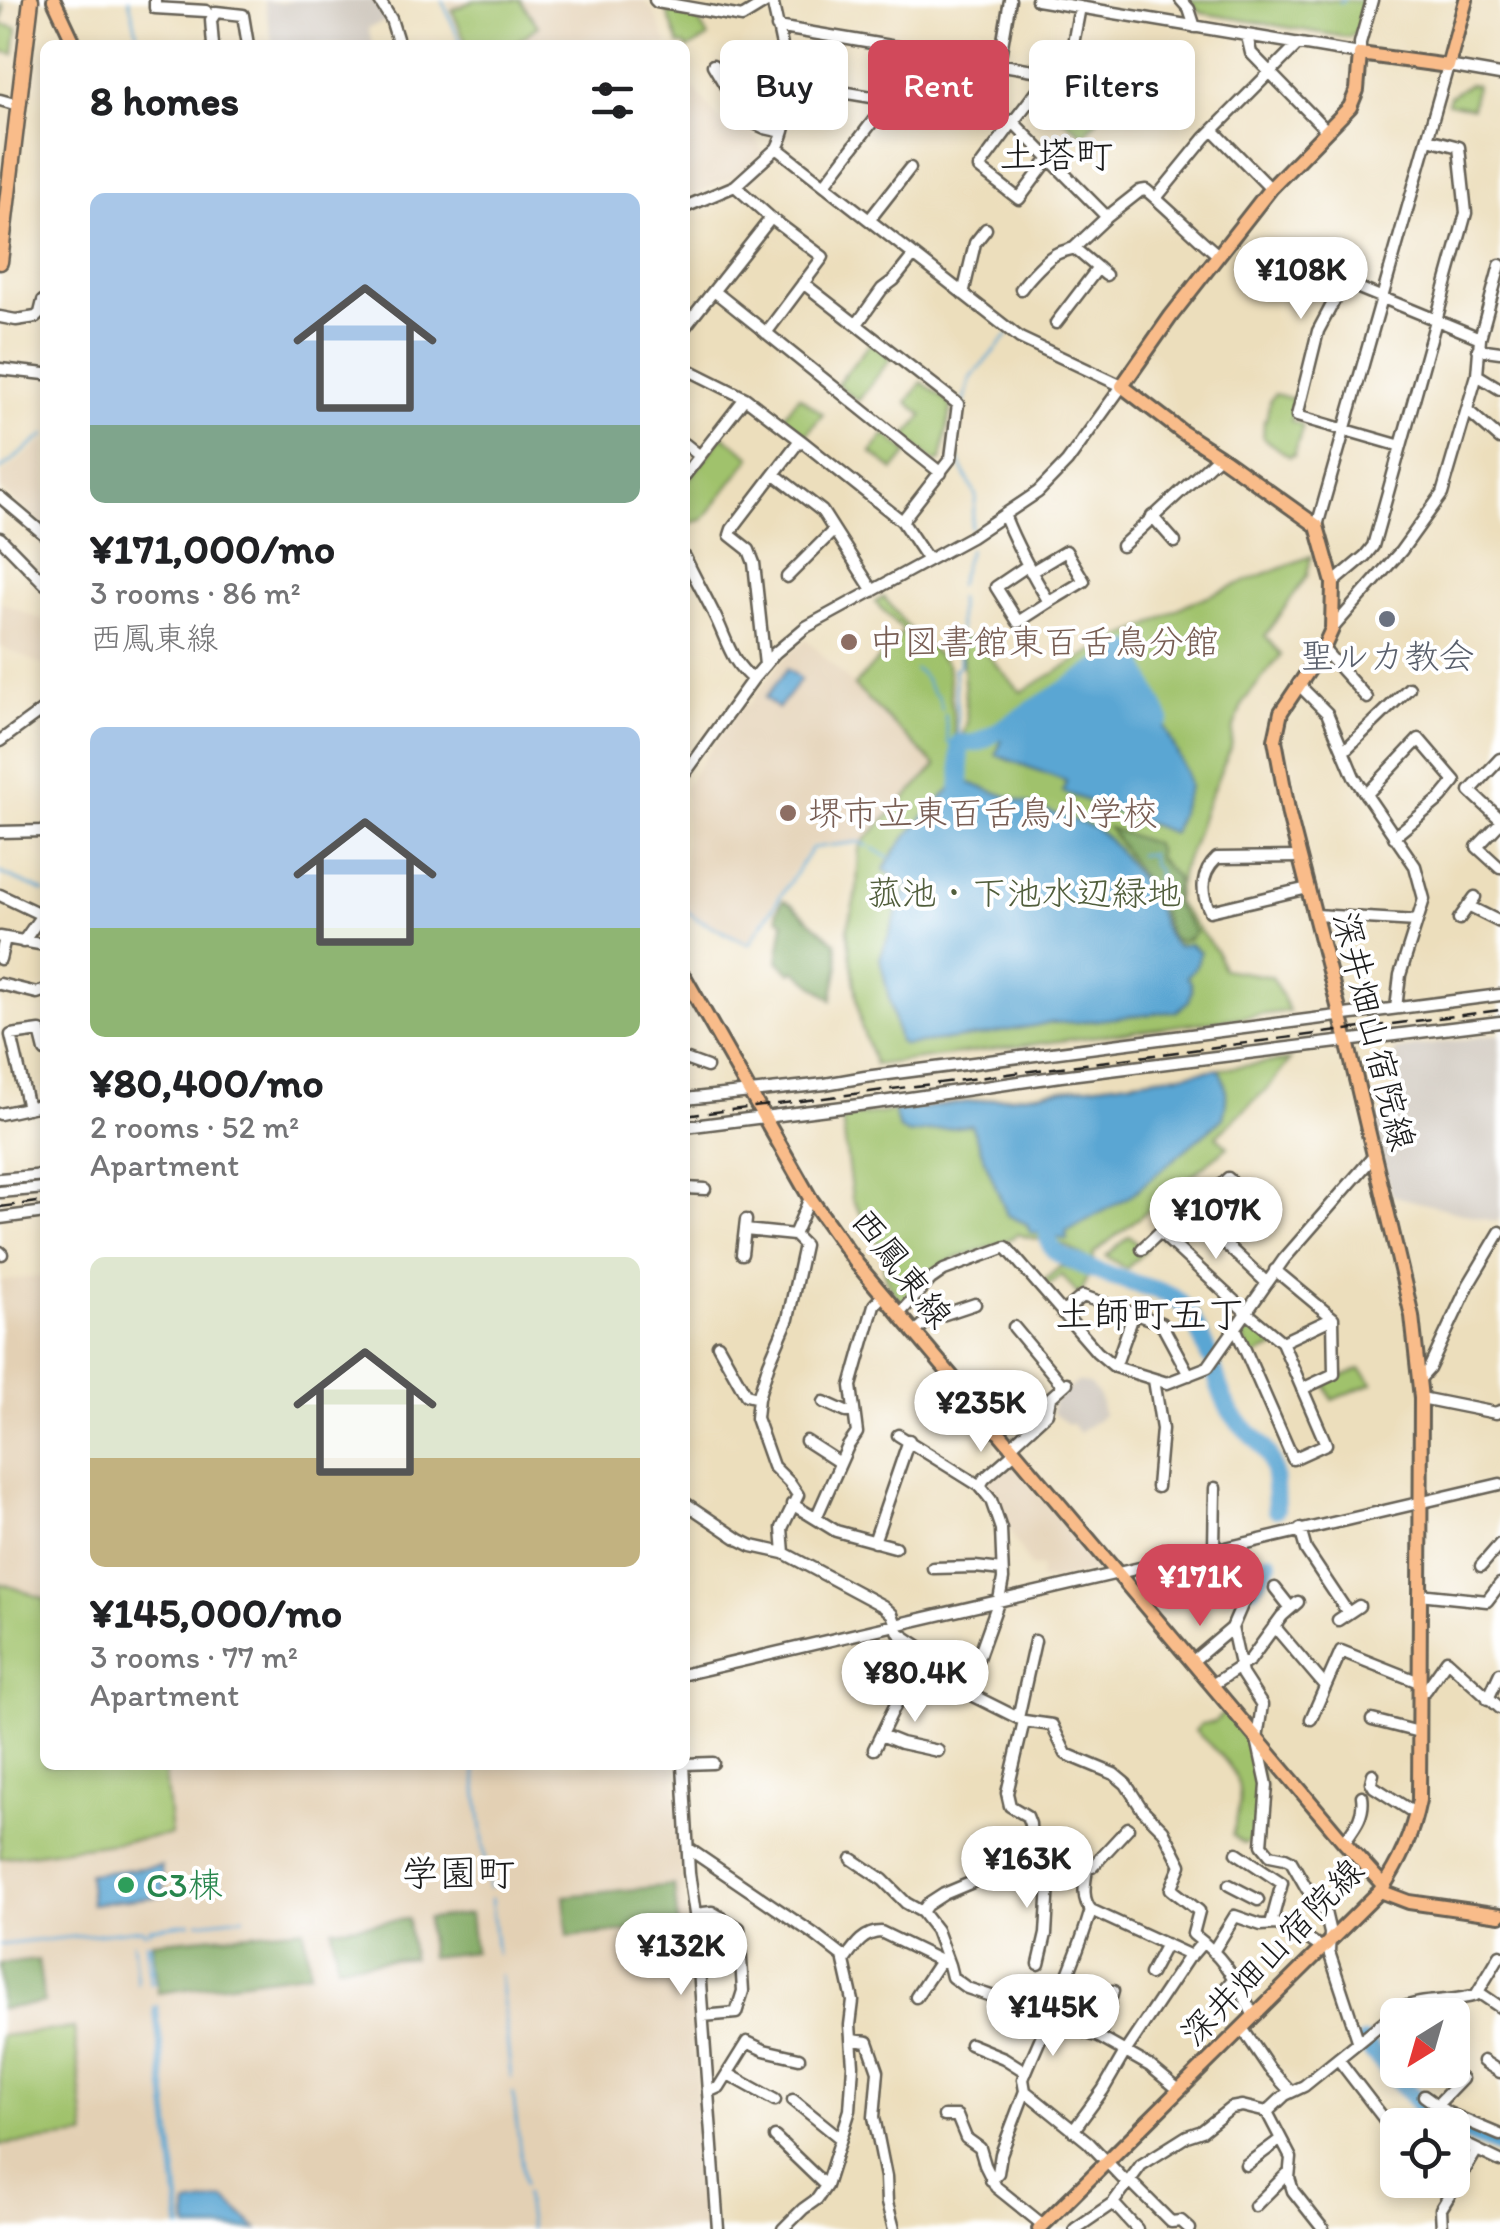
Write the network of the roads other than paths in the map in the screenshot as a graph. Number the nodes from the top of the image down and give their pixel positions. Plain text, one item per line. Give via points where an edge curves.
1 (31, 0) edge
2 (54, 0) edge
3 (155, 0) edge
4 (379, 0) edge
5 (656, 0) edge
6 (771, 0) edge
7 (1010, 0) edge
8 (1037, 0) edge
9 (1182, 0) edge
10 (1372, 0) edge
11 (1466, 0) edge
12 (1080, 7) junction
13 (199, 9) dead end
14 (1194, 26) junction
15 (778, 28) junction
16 (1247, 36) junction
17 (72, 40) edge
18 (213, 40) edge
19 (247, 40) edge
20 (397, 40) edge
21 (780, 40) edge
22 (1003, 40) edge
23 (1074, 40) edge
24 (868, 42) edge
25 (1298, 44) junction
26 (1360, 54) junction
27 (713, 65) dead end
28 (1448, 66) junction
29 (1271, 73) junction
30 (1500, 75) edge
31 (0, 100) edge
32 (1029, 101) edge
33 (18, 105) junction
34 (1009, 120) edge
35 (1013, 122) junction
36 (868, 128) edge
37 (1213, 130) junction
38 (1326, 130) junction
39 (783, 132) joint
40 (1428, 139) junction
41 (777, 148) junction
42 (1049, 159) junction
43 (910, 168) dead end
44 (825, 184) junction
45 (735, 186) junction
46 (1270, 189) junction
47 (1156, 198) junction
48 (690, 205) edge
49 (1107, 217) junction
50 (772, 218) junction
51 (870, 220) junction
52 (2, 225) edge
53 (986, 229) dead end
54 (1074, 248) junction
55 (914, 255) junction
56 (1218, 255) junction
57 (0, 262) edge
58 (1500, 265) edge
59 (803, 283) junction
60 (1021, 289) dead end
61 (714, 290) junction
62 (962, 294) junction
63 (1382, 298) junction
64 (40, 308) edge
65 (0, 318) edge
66 (1436, 320) junction
67 (690, 321) edge
68 (1056, 322) dead end
69 (857, 324) junction
70 (766, 333) junction
71 (1479, 343) junction
72 (1500, 352) edge
73 (0, 369) edge
74 (690, 370) edge
75 (40, 373) edge
76 (1477, 375) junction
77 (1122, 386) junction
78 (1500, 389) edge
79 (745, 398) junction
80 (1467, 410) junction
81 (1345, 431) junction
82 (1500, 439) edge
83 (800, 440) junction
84 (1401, 446) junction
85 (690, 448) edge
86 (700, 456) junction
87 (1219, 456) junction
88 (690, 469) edge
89 (942, 473) junction
90 (774, 474) junction
91 (0, 497) edge
92 (1005, 516) junction
93 (1152, 516) junction
94 (902, 521) junction
95 (1318, 526) junction
96 (834, 530) junction
97 (40, 531) edge
98 (0, 538) edge
99 (1174, 542) dead end
100 (1122, 546) dead end
101 (928, 560) junction
102 (690, 567) edge
103 (1029, 569) junction
104 (787, 577) dead end
105 (40, 579) edge
106 (1333, 583) junction
107 (873, 590) junction
108 (1049, 602) junction
109 (1332, 629) junction
110 (1323, 649) junction
111 (764, 665) junction
112 (753, 679) junction
113 (1298, 684) junction
114 (1409, 688) dead end
115 (1368, 698) dead end
116 (40, 712) edge
117 (0, 741) edge
118 (1344, 751) junction
119 (1500, 759) edge
120 (690, 763) edge
121 (1366, 795) junction
122 (1500, 821) edge
123 (40, 830) edge
124 (0, 832) edge
125 (1394, 837) junction
126 (1300, 857) junction
127 (1500, 868) edge
128 (1308, 888) junction
129 (0, 896) edge
130 (40, 914) edge
131 (1314, 915) junction
132 (40, 918) edge
133 (1459, 919) dead end
134 (1417, 921) junction
135 (1500, 922) edge
136 (3, 938) edge
137 (24, 942) junction
138 (40, 944) edge
139 (0, 959) edge
140 (0, 984) edge
141 (690, 990) edge
142 (40, 992) edge
143 (1500, 995) edge
144 (1396, 1008) junction
145 (1340, 1014) junction
146 (1500, 1022) edge
147 (40, 1031) edge
148 (1347, 1041) junction
149 (690, 1061) edge
150 (707, 1068) dead end
151 (748, 1091) junction
152 (690, 1098) edge
153 (40, 1105) edge
154 (28, 1108) junction
155 (0, 1114) edge
156 (766, 1118) junction
157 (690, 1127) edge
158 (1374, 1157) junction
159 (40, 1174) edge
160 (0, 1178) edge
161 (40, 1188) edge
162 (690, 1188) edge
163 (1238, 1188) dead end
164 (705, 1190) dead end
165 (0, 1192) edge
166 (810, 1198) junction
167 (40, 1213) edge
168 (1192, 1213) junction
169 (0, 1218) edge
170 (1500, 1232) edge
171 (794, 1234) junction
172 (1167, 1238) junction
173 (1142, 1249) dead end
174 (742, 1254) dead end
175 (1274, 1270) junction
176 (1266, 1282) junction
177 (883, 1295) junction
178 (975, 1304) dead end
179 (1246, 1312) junction
180 (1062, 1313) junction
181 (1134, 1313) junction
182 (899, 1314) junction
183 (1334, 1318) junction
184 (1014, 1327) dead end
185 (1236, 1328) junction
186 (914, 1332) junction
187 (1282, 1342) junction
188 (718, 1345) dead end
189 (1115, 1368) junction
190 (1189, 1374) junction
191 (1154, 1380) junction
192 (1419, 1380) junction
193 (1302, 1389) junction
194 (758, 1398) junction
195 (1421, 1398) junction
196 (824, 1402) dead end
197 (1500, 1411) edge
198 (854, 1412) junction
199 (806, 1442) dead end
200 (1012, 1450) junction
201 (840, 1463) junction
202 (1499, 1485) edge
203 (980, 1486) junction
204 (1157, 1487) dead end
205 (1215, 1488) dead end
206 (1419, 1502) junction
207 (792, 1504) junction
208 (690, 1506) edge
209 (816, 1518) junction
210 (1300, 1530) junction
211 (874, 1542) junction
212 (1500, 1544) edge
213 (895, 1547) dead end
214 (1214, 1549) junction
215 (784, 1553) junction
216 (1186, 1556) junction
217 (1480, 1566) dead end
218 (933, 1568) dead end
219 (1318, 1568) junction
220 (1002, 1570) junction
221 (1116, 1572) junction
222 (1306, 1576) dead end
223 (1500, 1584) edge
224 (1254, 1586) dead end
225 (1275, 1588) dead end
226 (1419, 1594) junction
227 (1212, 1596) dead end
228 (999, 1600) junction
229 (1360, 1606) dead end
230 (897, 1624) junction
231 (1274, 1626) junction
232 (1232, 1628) junction
233 (1034, 1641) dead end
234 (926, 1652) junction
235 (1193, 1661) junction
236 (1239, 1666) junction
237 (690, 1673) edge
238 (1500, 1673) edge
239 (1212, 1685) junction
240 (1325, 1686) junction
241 (1419, 1687) junction
242 (966, 1692) junction
243 (1488, 1699) junction
244 (1500, 1708) edge
245 (1311, 1718) dead end
246 (1021, 1720) junction
247 (1372, 1720) dead end
248 (1419, 1732) junction
249 (881, 1735) junction
250 (1257, 1738) junction
251 (874, 1749) dead end
252 (938, 1751) dead end
253 (712, 1763) dead end
254 (690, 1764) edge
255 (684, 1770) edge
256 (1372, 1774) dead end
257 (1362, 1796) dead end
258 (1416, 1814) junction
259 (1128, 1828) dead end
260 (1344, 1842) junction
261 (689, 1849) junction
262 (1237, 1852) dead end
263 (852, 1859) dead end
264 (1050, 1866) junction
265 (1032, 1867) junction
266 (1086, 1869) junction
267 (1228, 1885) dead end
268 (1382, 1889) junction
269 (1091, 1910) junction
270 (922, 1912) junction
271 (695, 1914) junction
272 (1500, 1915) edge
273 (1239, 1917) junction
274 (1271, 1924) junction
275 (1203, 1942) junction
276 (1166, 1944) junction
277 (1326, 1944) junction
278 (1214, 1950) junction
279 (1190, 1956) junction
280 (1500, 1956) edge
281 (846, 1958) junction
282 (944, 1963) junction
283 (1039, 1964) dead end
284 (1150, 1974) dead end
285 (1234, 1978) junction
286 (1113, 1992) dead end
287 (1478, 1992) junction
288 (1219, 1996) dead end
289 (916, 1997) dead end
290 (1500, 2007) edge
291 (1049, 2015) junction
292 (702, 2016) junction
293 (1254, 2016) junction
294 (1242, 2028) junction
295 (1098, 2037) junction
296 (852, 2040) junction
297 (1358, 2040) junction
298 (970, 2044) dead end
299 (1125, 2052) junction
300 (799, 2058) dead end
301 (1338, 2059) junction
302 (1484, 2062) dead end
303 (1026, 2072) junction
304 (1500, 2072) edge
305 (728, 2074) junction
306 (1454, 2088) edge
307 (1025, 2090) junction
308 (1180, 2090) junction
309 (708, 2092) junction
310 (1291, 2092) junction
311 (1424, 2096) dead end
312 (774, 2100) dead end
313 (793, 2100) dead end
314 (1436, 2106) junction
315 (1267, 2112) junction
316 (1380, 2114) edge
317 (944, 2116) dead end
318 (1073, 2131) junction
319 (1500, 2135) edge
320 (775, 2137) dead end
321 (840, 2138) junction
322 (1281, 2140) junction
323 (1470, 2147) edge
324 (1477, 2150) junction
325 (1500, 2160) edge
326 (1107, 2162) junction
327 (1246, 2165) dead end
328 (1289, 2172) junction
329 (992, 2180) junction
330 (1128, 2181) junction
331 (826, 2186) junction
332 (1113, 2203) junction
333 (1255, 2206) dead end
334 (1041, 2227) edge
335 (718, 2229) edge
336 (783, 2229) edge
337 (894, 2229) edge
338 (1076, 2229) edge
339 (1137, 2229) edge
340 (1190, 2229) edge
341 (1323, 2229) edge
342 (1442, 2229) edge

1 - 33 highway
2 - 17 main road
3 - 13 street via 155,8
4 - 20 street
5 - 6 street via 742,17
6 - 15 street
7 - 22 street
8 - 12 street
9 - 14 street
10 - 26 street
11 - 28 main road
12 - 14 street
12 - 23 street
14 - 16 street
15 - 21 street
15 - 24 street
16 - 25 street
16 - 29 street via 1251,53
18 - 19 street via 216,12 243,15
25 - 26 street
25 - 29 street
26 - 28 main road
26 - 38 main road via 1354,100
27 - 39 street via 745,119
28 - 30 street
28 - 40 street
29 - 37 street
29 - 38 street
31 - 33 street
32 - 35 street
33 - 52 highway
34 - 35 street
35 - 42 street
35 - 42 street via 979,168 1019,199
36 - 44 street
37 - 46 street
37 - 47 street
38 - 46 main road
39 - 41 street
40 - 63 street
40 - 66 street via 1458,147 1466,214
41 - 44 street
41 - 45 street
42 - 49 street
43 - 51 street
44 - 51 street
45 - 48 street
45 - 50 street
46 - 56 main road
47 - 49 street via 1140,192
47 - 56 street
49 - 54 street
50 - 59 street via 822,257
50 - 61 street
51 - 55 street
52 - 57 highway
53 - 62 street via 975,243
54 - 60 street via 1054,254
54 - 68 street via 1102,271
55 - 62 street
55 - 69 street
56 - 77 main road
58 - 71 street
59 - 69 street
59 - 70 street
61 - 67 street
61 - 70 street
62 - 77 street via 1020,338
63 - 66 street
63 - 81 street
63 - 81 street via 1344,282 1318,331 1297,416
64 - 65 street via 36,318
66 - 71 street
66 - 84 street
69 - 89 street via 958,404
70 - 89 street
71 - 72 street
71 - 76 street
73 - 75 street
74 - 79 street
76 - 78 street
76 - 80 street
77 - 87 main road
77 - 92 street via 1054,478
79 - 83 street
79 - 86 street
80 - 82 street
80 - 109 street via 1437,503
81 - 84 street
81 - 95 street
83 - 90 street
83 - 94 street
84 - 106 street via 1372,546
85 - 86 street
86 - 88 street
87 - 93 street
87 - 95 main road
89 - 94 street
90 - 96 street via 822,511
90 - 111 street via 730,534 754,564
91 - 97 street
92 - 101 street
92 - 103 street
93 - 99 street
93 - 100 street
94 - 101 street
95 - 106 main road, 深井畑山宿院線
96 - 104 street
96 - 107 street
98 - 105 street
101 - 107 street
102 - 112 street via 737,664
103 - 108 street
103 - 108 street via 996,587 1018,622
103 - 108 street via 1066,550 1084,581
106 - 109 main road, 深井畑山宿院線
107 - 111 street via 806,628
109 - 110 main road, 深井畑山宿院線
110 - 113 main road, 深井畑山宿院線
110 - 115 street
111 - 112 street
112 - 120 street
113 - 118 street via 1327,713
113 - 126 main road, 深井畑山宿院線 via 1280,712 1274,740
114 - 118 street
116 - 117 street
118 - 121 street
119 - 122 street via 1470,792
121 - 125 street
121 - 125 street via 1419,739 1455,781
122 - 127 street via 1477,847
123 - 124 street
125 - 134 street via 1414,866 1424,899
126 - 128 main road, 深井畑山宿院線
126 - 128 street via 1217,858 1205,876 1204,898 1210,911
128 - 131 main road, 深井畑山宿院線
129 - 130 street
131 - 134 street
131 - 145 main road, 深井畑山宿院線
132 - 137 street
133 - 135 street via 1472,902
134 - 144 street
136 - 137 street
136 - 139 street
137 - 138 street
140 - 142 street
141 - 151 main road, 西鳳東線
143 - 144 street
144 - 145 street
145 - 148 main road, 深井畑山宿院線
145 - 151 street
146 - 148 street
147 - 154 street via 11,1035
148 - 156 street
148 - 158 main road, 深井畑山宿院線
149 - 150 street
151 - 152 street
151 - 156 main road, 西鳳東線
153 - 154 street
154 - 155 street
156 - 157 street
156 - 166 main road, 西鳳東線
158 - 175 street
158 - 192 main road, 深井畑山宿院線 via 1412,1316
159 - 160 street
161 - 165 street
162 - 164 street
163 - 168 street via 1228,1178
166 - 171 street
166 - 177 main road, 西鳳東線
167 - 169 street
168 - 172 street
168 - 176 street
170 - 192 street
171 - 174 street via 745,1225
171 - 194 street via 804,1245 788,1319
172 - 173 street via 1160,1232
172 - 179 street
175 - 176 street
175 - 183 street
176 - 179 street
177 - 182 main road, 西鳳東線
177 - 198 street via 874,1305 850,1386
178 - 186 street via 930,1319
179 - 185 street
179 - 187 street
180 - 181 street via 1082,1296
180 - 182 street via 1006,1247 944,1270
180 - 189 street
181 - 189 street
181 - 190 street via 1161,1323
182 - 186 main road, 西鳳東線
183 - 187 street
183 - 193 street via 1334,1374
184 - 200 street via 1065,1385
185 - 190 street via 1208,1368
185 - 193 street via 1293,1458 1326,1444
186 - 200 main road, 西鳳東線
187 - 193 street
188 - 194 street via 746,1395
189 - 191 street
190 - 191 street via 1167,1383
191 - 204 street via 1162,1429
192 - 195 main road, 深井畑山宿院線
194 - 207 street via 756,1418 773,1466 798,1495
195 - 197 street
195 - 206 main road, 深井畑山宿院線
196 - 198 street
198 - 201 street via 857,1434
199 - 201 street
200 - 203 street
200 - 221 main road, 西鳳東線
201 - 209 street
202 - 206 street
203 - 211 street via 904,1438
203 - 220 street via 1001,1529
205 - 214 street
206 - 210 street
206 - 226 main road, 深井畑山宿院線
207 - 209 street
207 - 215 street via 782,1528
208 - 215 street via 752,1546
209 - 211 street
210 - 214 street
210 - 219 street
211 - 213 street
212 - 217 street
214 - 216 street
215 - 230 street via 883,1606
216 - 221 street
216 - 227 street via 1190,1585
218 - 220 street
219 - 222 street
219 - 229 street via 1343,1617
220 - 228 street
221 - 228 street
221 - 235 main road, 西鳳東線
223 - 226 street via 1487,1600
224 - 232 street
225 - 231 street via 1294,1604
226 - 241 main road, 深井畑山宿院線
228 - 230 street
228 - 242 street
230 - 234 street via 899,1633
230 - 237 street
231 - 236 street
231 - 240 street
232 - 235 street
232 - 236 street
233 - 246 street
234 - 242 street
234 - 249 street
235 - 239 main road, 西鳳東線
236 - 239 street
236 - 250 street via 1262,1704
238 - 243 street
239 - 250 main road, 西鳳東線
240 - 241 street via 1341,1651
240 - 245 street
241 - 243 street via 1426,1690 1447,1660
241 - 248 main road, 深井畑山宿院線
242 - 246 street
243 - 244 street
246 - 265 street via 1007,1793 1010,1806 1030,1824
246 - 275 street via 1052,1726 1066,1754 1126,1784 1182,1865 1171,1889 1199,1911 1194,1934
247 - 248 street
248 - 258 main road, 深井畑山宿院線
249 - 251 street
249 - 252 street
250 - 260 main road, 西鳳東線
250 - 277 street via 1267,1786 1264,1849 1291,1862 1325,1912
253 - 254 street
255 - 261 street
256 - 258 street via 1374,1788
257 - 260 street via 1364,1808
258 - 268 main road, 深井畑山宿院線 via 1405,1851
259 - 266 street
260 - 268 main road, 西鳳東線
261 - 271 street
261 - 281 street
262 - 274 street via 1282,1883
263 - 270 street
264 - 265 street
264 - 266 street
264 - 283 street
265 - 270 street via 999,1871 944,1894
266 - 269 street via 1084,1894
267 - 273 street via 1254,1898
268 - 272 main road via 1410,1902
268 - 277 main road, 深井畑山宿院線
269 - 276 street
269 - 291 street
270 - 282 street via 936,1930
271 - 292 street
271 - 292 street via 712,1912 739,1928 743,1991 736,2013
273 - 274 street
273 - 278 street
274 - 277 street
275 - 278 street
275 - 279 street
276 - 279 street
276 - 284 street
277 - 293 main road, 深井畑山宿院線
277 - 297 street
278 - 285 street
279 - 299 street
280 - 287 street
281 - 282 street via 864,1937 881,1932
281 - 296 street
282 - 289 street
282 - 291 street via 967,1988
285 - 288 street
285 - 293 street
286 - 295 street
287 - 290 street
287 - 297 street via 1410,2004
291 - 295 street
291 - 303 street
292 - 309 street
293 - 294 main road, 深井畑山宿院線
294 - 308 main road, 深井畑山宿院線
294 - 310 street
295 - 299 street
296 - 321 street via 850,2110
296 - 337 street via 868,2042 878,2072 874,2117
297 - 301 street
298 - 303 street
299 - 308 street
299 - 318 street
300 - 305 street via 747,2042
301 - 310 street
301 - 316 street
302 - 304 street
303 - 307 street
305 - 309 street
305 - 312 street
306 - 314 street
307 - 318 street
307 - 329 street
308 - 326 main road, 深井畑山宿院線
309 - 335 street
310 - 315 street
311 - 314 street
313 - 321 street
314 - 319 street
315 - 322 street
315 - 330 street via 1231,2108 1141,2165
317 - 329 street via 958,2116
318 - 326 street
320 - 331 street
321 - 331 street
322 - 327 street
322 - 328 street via 1291,2158
323 - 324 street
324 - 325 street
324 - 342 street via 1442,2209
326 - 330 street
326 - 334 main road, 深井畑山宿院線
328 - 333 street
328 - 341 street via 1293,2191
329 - 334 street
330 - 332 street
330 - 340 street via 1172,2222
331 - 336 street
332 - 338 street
332 - 339 street

